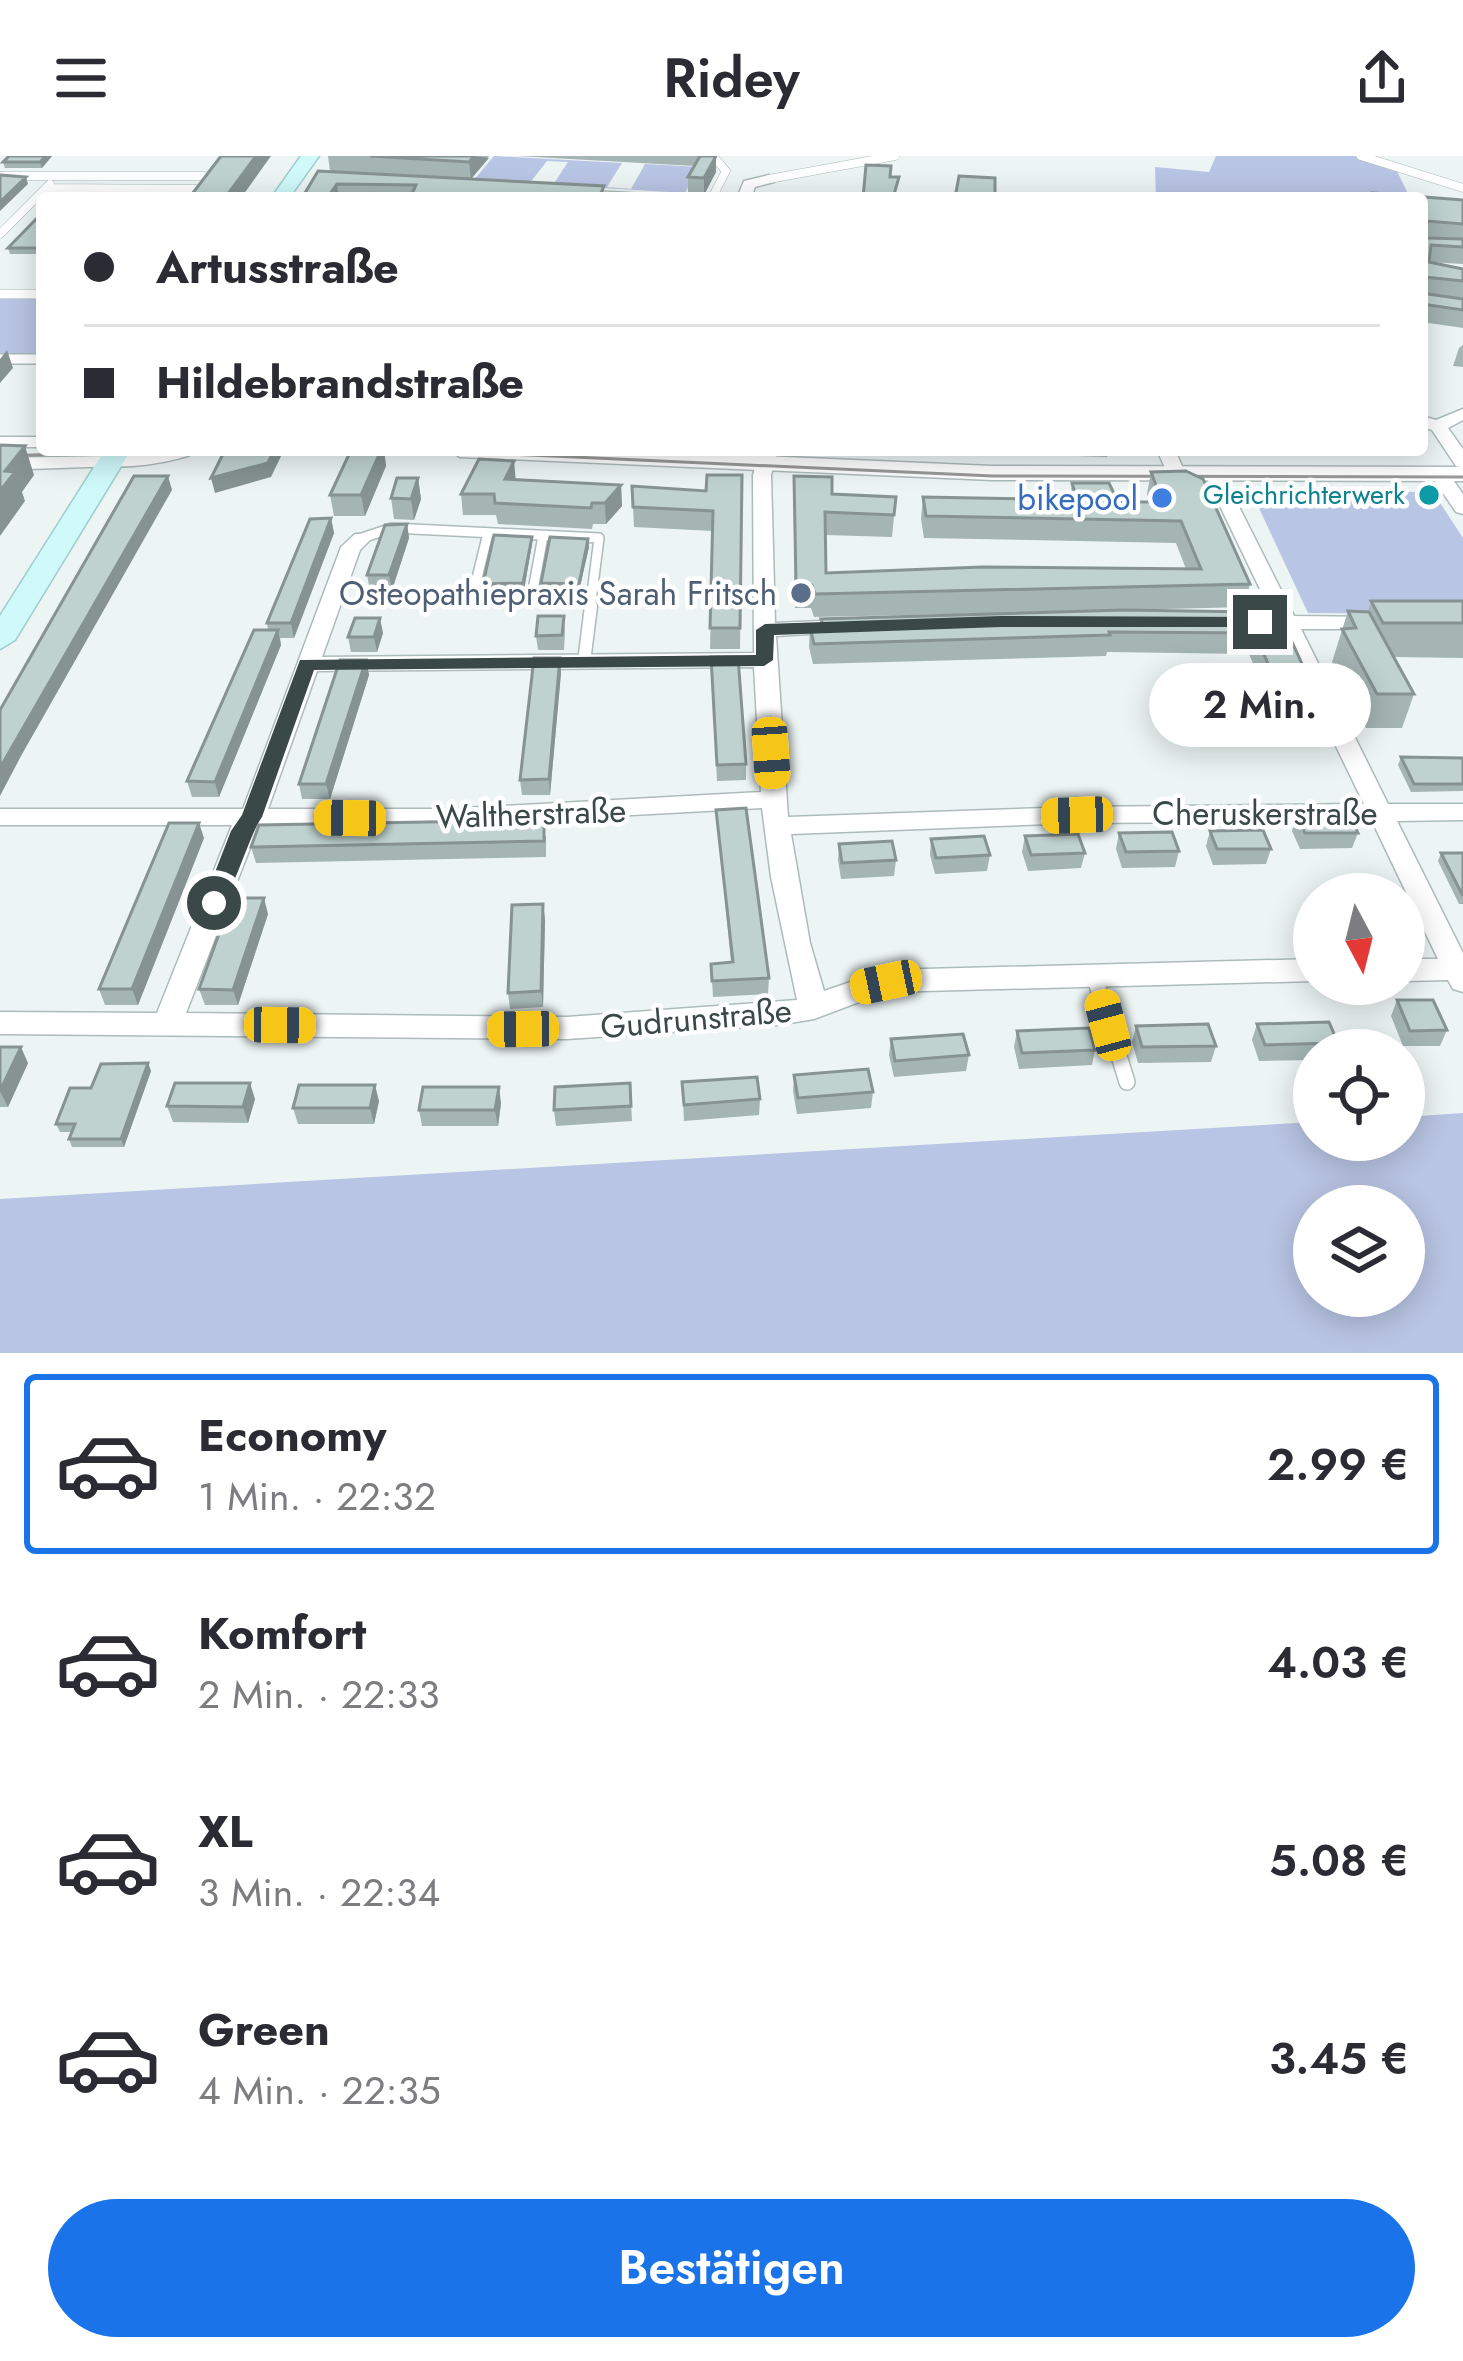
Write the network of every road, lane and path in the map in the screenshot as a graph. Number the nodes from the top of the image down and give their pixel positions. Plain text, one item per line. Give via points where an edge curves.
1 (713, 156) edge
2 (896, 156) edge
3 (1361, 156) edge
4 (214, 166) edge
5 (0, 176) edge
6 (57, 176) junction
7 (206, 176) junction
8 (1424, 176) junction
9 (1463, 178) edge
10 (769, 179) joint
11 (46, 188) junction
12 (1463, 188) edge
13 (42, 192) edge
14 (145, 192) edge
15 (196, 192) edge
16 (715, 192) edge
17 (746, 192) edge
18 (36, 198) edge
19 (0, 234) edge
20 (0, 294) edge
21 (36, 295) edge
22 (0, 359) edge
23 (36, 359) edge
24 (1460, 413) edge
25 (1430, 423) edge
26 (0, 442) edge
27 (36, 442) edge
28 (114, 456) edge
29 (690, 456) edge
30 (1169, 456) edge
31 (767, 458) edge
32 (1463, 462) edge
33 (0, 464) edge
34 (1451, 474) edge
35 (1178, 475) junction
36 (1214, 475) junction
37 (1463, 508) edge
38 (488, 533) junction
39 (543, 536) junction
40 (362, 538) joint
41 (476, 586) dead end
42 (533, 590) dead end
43 (1190, 621) edge
44 (1288, 622) junction
45 (1398, 624) edge
46 (861, 626) edge
47 (765, 630) junction
48 (0, 640) edge
49 (764, 660) junction
50 (584, 662) junction
51 (307, 664) junction
52 (775, 800) junction
53 (1380, 812) junction
54 (1463, 812) edge
55 (0, 817) edge
56 (252, 817) junction
57 (779, 826) junction
58 (1293, 970) edge
59 (1425, 972) edge
60 (1093, 974) junction
61 (1460, 975) edge
62 (814, 1008) junction
63 (0, 1023) edge
64 (168, 1023) junction
65 (1127, 1082) dead end

1 - 16 lane via 726,171
2 - 10 lane
3 - 8 lane
4 - 7 lane
5 - 6 lane
6 - 7 lane
6 - 11 lane
7 - 15 lane
8 - 9 lane
8 - 12 lane
10 - 17 street
11 - 13 lane
11 - 14 lane
18 - 19 lane
20 - 21 lane
22 - 23 lane
24 - 25 street
25 - 32 street
26 - 27 street
28 - 33 street
28 - 48 main road
29 - 31 street
30 - 35 street
31 - 35 street
31 - 47 street
34 - 36 street
34 - 37 street
35 - 36 street
36 - 44 street
38 - 39 lane
38 - 40 lane via 392,528
38 - 41 lane
39 - 42 lane
39 - 50 lane via 599,538
40 - 51 street via 351,547
43 - 44 street
44 - 45 street
44 - 53 street
46 - 47 street
47 - 49 street
49 - 50 street
49 - 52 street
50 - 51 street
51 - 56 street
52 - 56 street, Waltherstraße via 466,817
52 - 57 street
53 - 54 street, Cheruskerstraße
53 - 57 street, Cheruskerstraße
53 - 61 street
55 - 56 street, Waltherstraße
56 - 64 street
57 - 62 street
58 - 60 street, Gudrunstraße
59 - 61 street
60 - 62 street, Gudrunstraße via 886,982
60 - 65 lane
62 - 64 street, Gudrunstraße via 567,1028
63 - 64 street, Gudrunstraße

